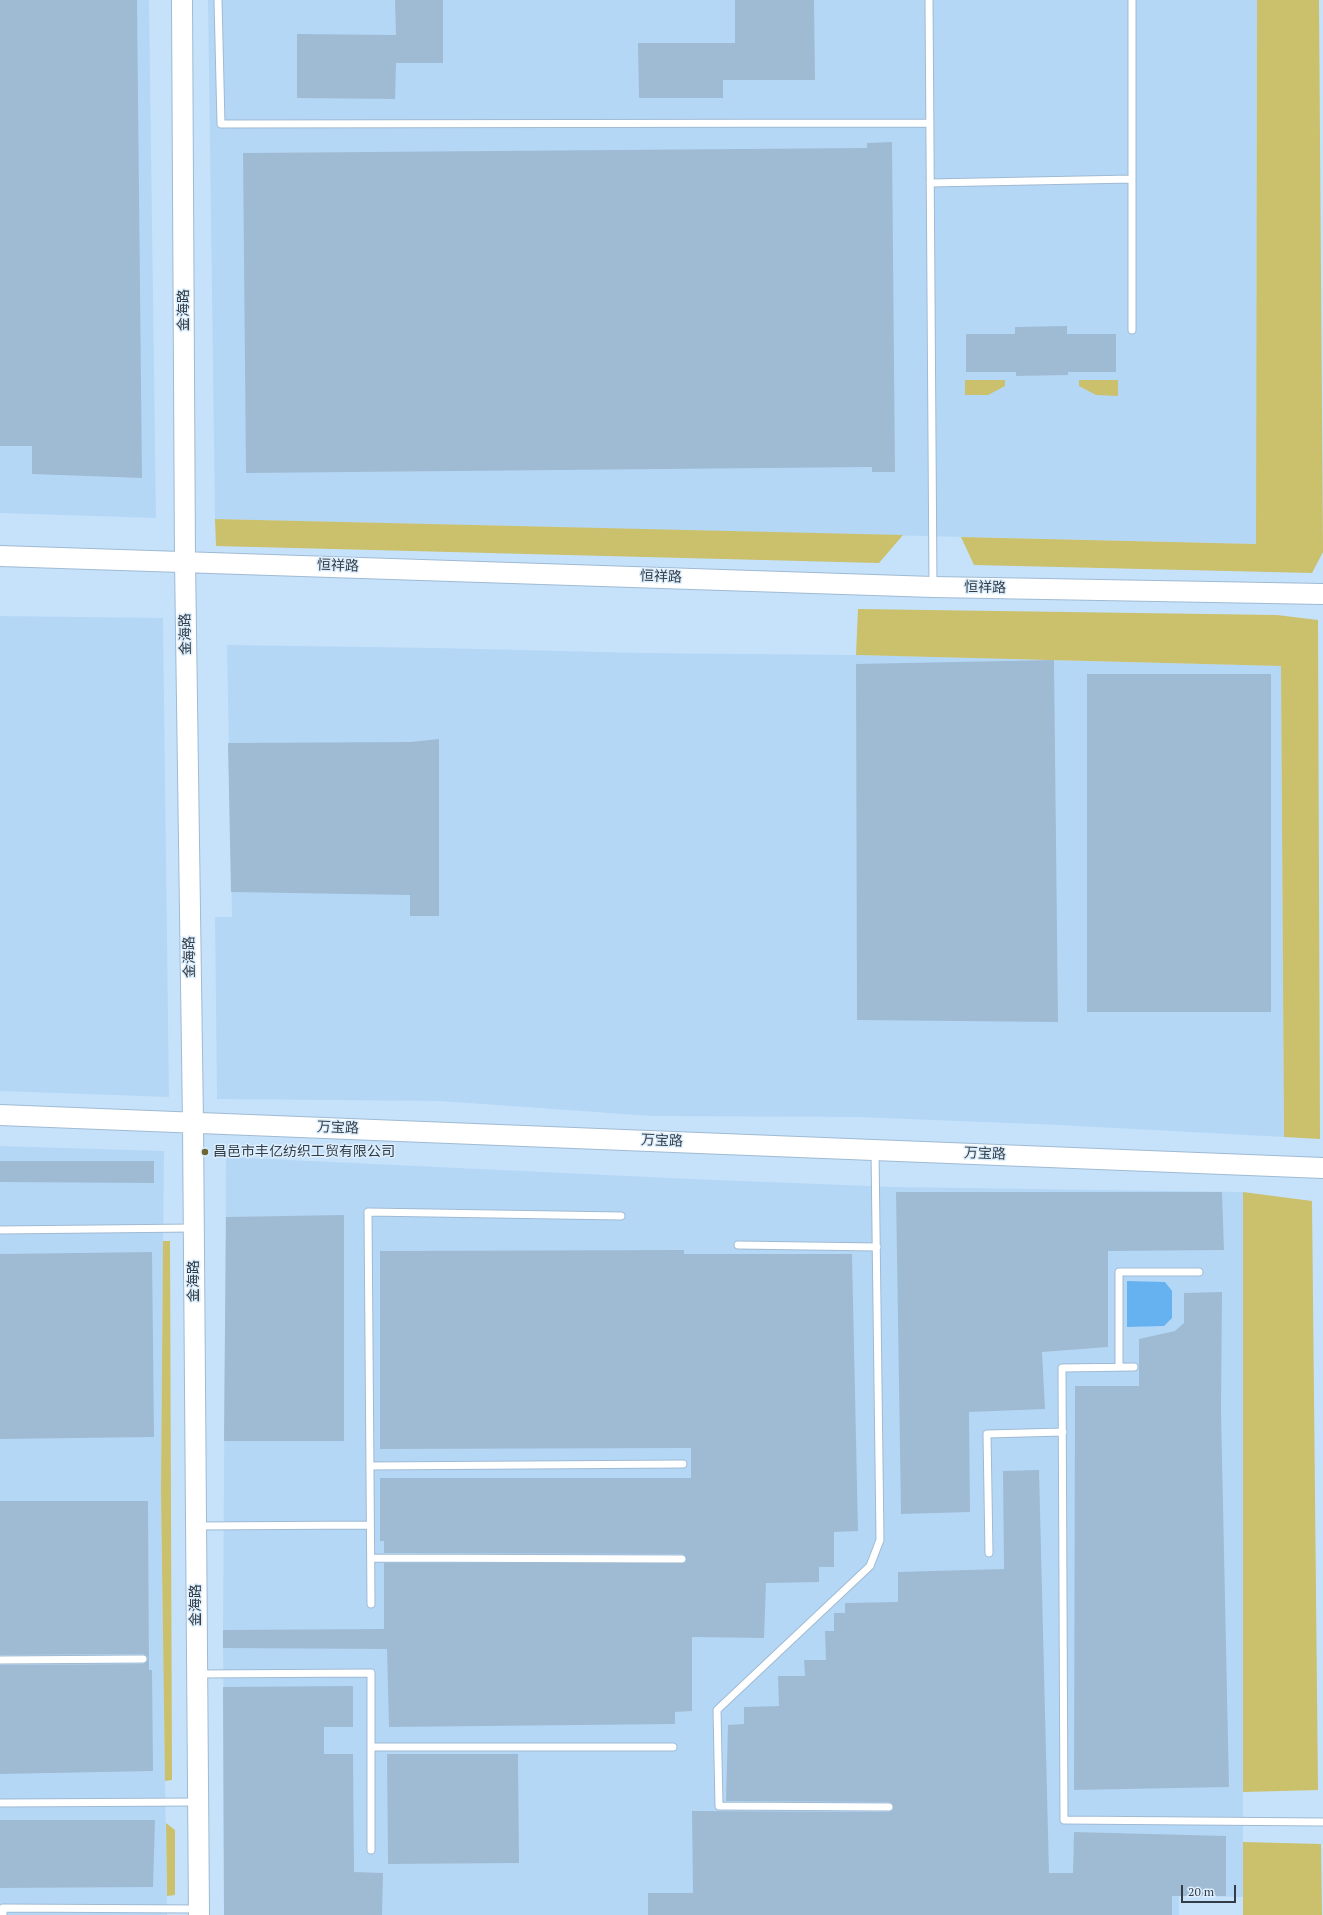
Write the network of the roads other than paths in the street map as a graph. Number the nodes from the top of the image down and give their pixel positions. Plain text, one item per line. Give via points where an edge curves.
1 (182, 0) edge
2 (218, 0) edge
3 (928, 0) edge
4 (1132, 0) edge
5 (930, 123) junction
6 (1132, 179) junction
7 (930, 183) junction
8 (1132, 330) dead end
9 (0, 556) edge
10 (185, 561) junction
11 (933, 587) junction
12 (1323, 594) edge
13 (0, 1114) edge
14 (193, 1122) junction
15 (875, 1150) junction
16 (1323, 1168) edge
17 (621, 1216) dead end
18 (194, 1228) junction
19 (0, 1230) edge
20 (738, 1245) dead end
21 (877, 1247) junction
22 (1199, 1272) dead end
23 (1120, 1367) junction
24 (1134, 1367) dead end
25 (1063, 1432) junction
26 (683, 1464) dead end
27 (370, 1466) junction
28 (370, 1525) junction
29 (196, 1526) junction
30 (989, 1553) dead end
31 (371, 1558) junction
32 (682, 1559) dead end
33 (371, 1604) dead end
34 (0, 1660) edge
35 (143, 1660) dead end
36 (197, 1674) junction
37 (372, 1747) junction
38 (673, 1747) dead end
39 (198, 1802) junction
40 (0, 1803) edge
41 (888, 1807) dead end
42 (1323, 1822) edge
43 (371, 1850) dead end
44 (199, 1912) edge
45 (3, 1915) edge

1 - 10 street, 金海路
2 - 5 lane via 221,124
3 - 5 lane
4 - 6 lane
5 - 7 lane
6 - 7 lane
6 - 8 lane
7 - 11 lane
9 - 10 street, 恒祥路
10 - 11 street, 恒祥路
10 - 14 street, 金海路
11 - 12 street, 恒祥路
13 - 14 street, 万宝路
14 - 15 street, 万宝路
14 - 18 street, 金海路
15 - 16 street, 万宝路
15 - 21 lane
17 - 27 lane via 368,1212
18 - 19 lane
18 - 29 street, 金海路
20 - 21 lane
21 - 41 lane via 880,1540 870,1566 717,1710 719,1806
22 - 23 lane via 1120,1272
23 - 24 lane
23 - 25 lane via 1062,1368
25 - 30 lane via 987,1434
25 - 42 lane via 1064,1820
26 - 27 lane
27 - 28 lane
28 - 29 lane
28 - 31 lane
29 - 36 street, 金海路
31 - 32 lane
31 - 33 lane
34 - 35 lane
36 - 37 lane via 371,1673
36 - 39 street, 金海路
37 - 38 lane
37 - 43 lane
39 - 40 lane
39 - 44 street, 金海路
44 - 45 lane via 2,1908

